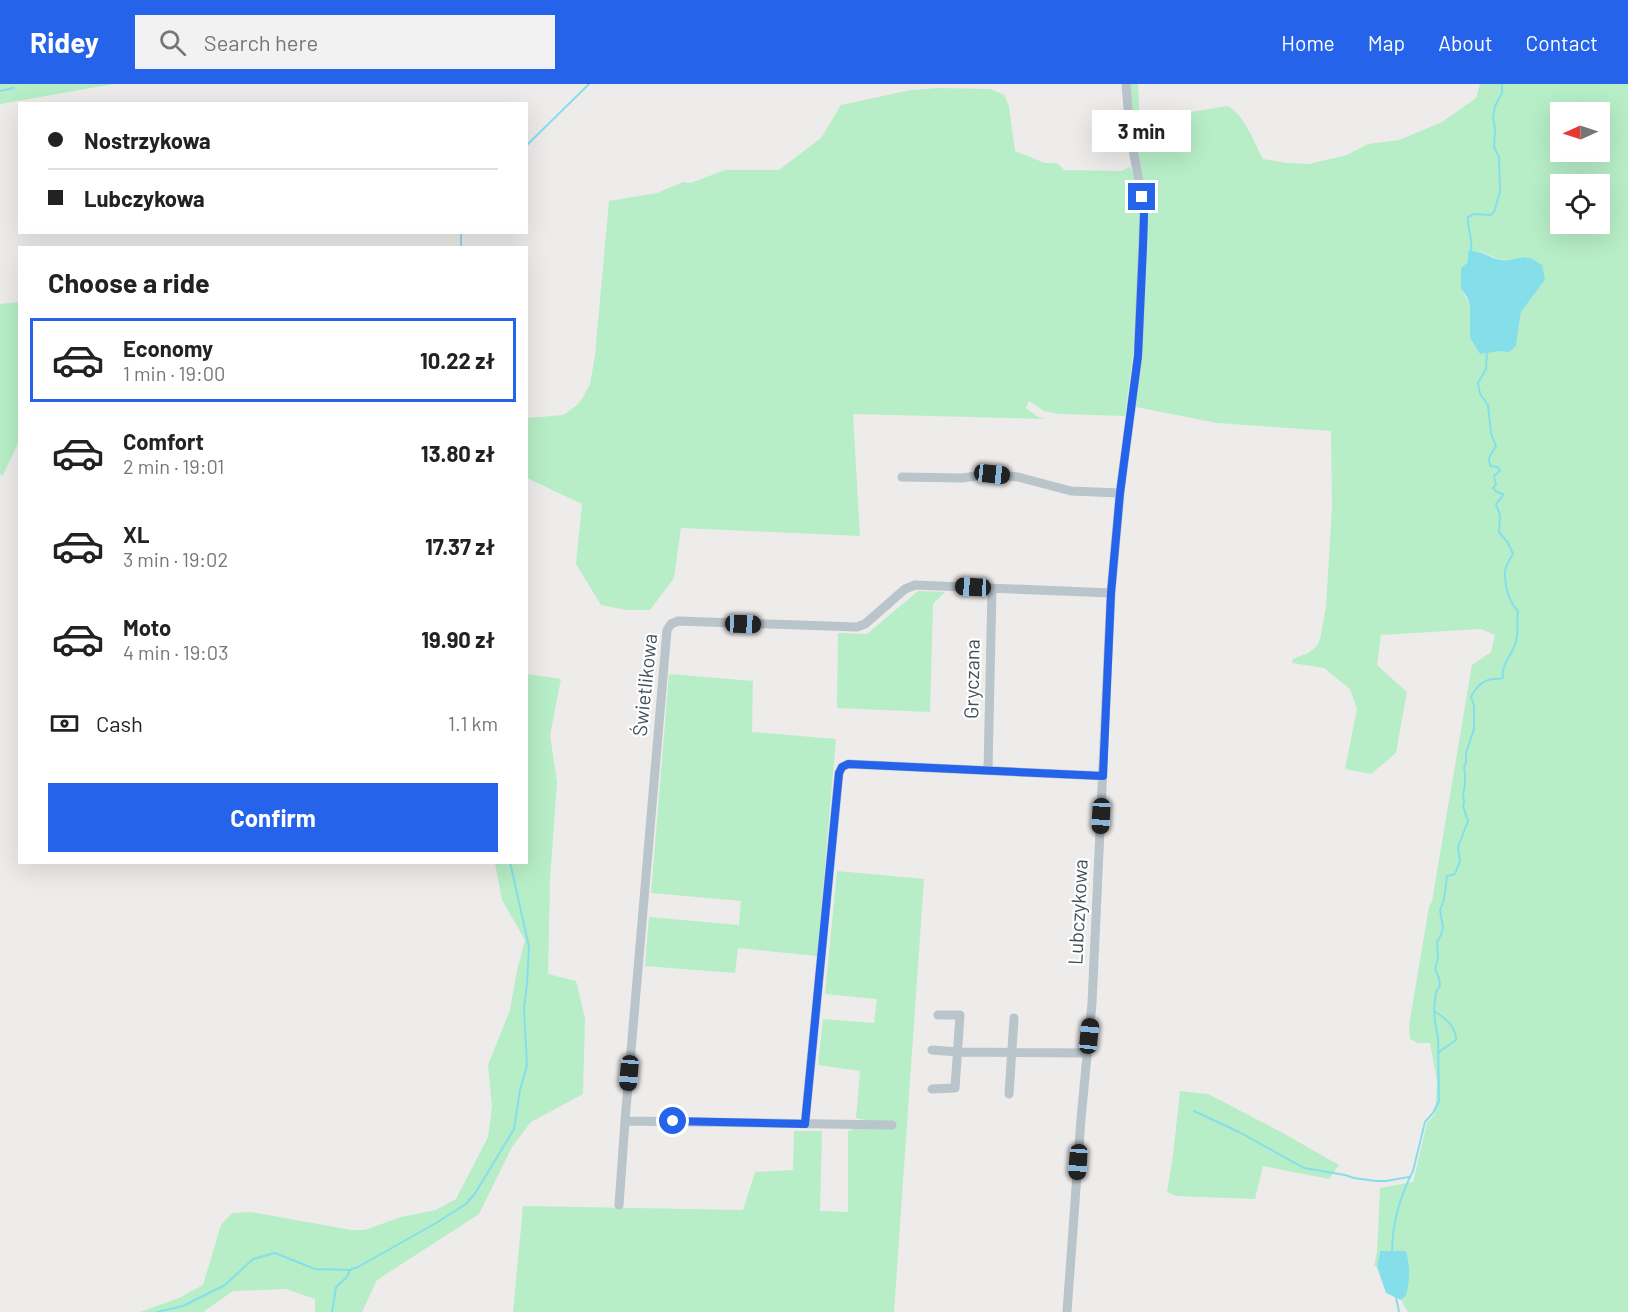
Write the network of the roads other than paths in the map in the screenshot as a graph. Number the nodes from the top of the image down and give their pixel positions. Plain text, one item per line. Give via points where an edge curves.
1 (1126, 84) edge
2 (902, 477) dead end
3 (1120, 493) junction
4 (992, 588) junction
5 (1111, 593) junction
6 (988, 770) junction
7 (1103, 776) junction
8 (938, 1015) dead end
9 (1014, 1018) dead end
10 (932, 1050) dead end
11 (958, 1052) junction
12 (1012, 1052) junction
13 (1088, 1053) junction
14 (932, 1089) dead end
15 (1009, 1094) dead end
16 (625, 1120) junction
17 (805, 1124) junction
18 (892, 1125) dead end
19 (620, 1205) dead end
20 (1067, 1312) edge

1 - 3 street, Lubczykowa via 1144,215 1138,356
2 - 3 street via 992,474 1071,491
3 - 5 street, Lubczykowa
4 - 5 street, Świetlikowa
4 - 6 street, Gryczana
4 - 16 street, Świetlikowa via 915,585 857,627 678,621 671,624 667,630
5 - 7 street, Lubczykowa
6 - 7 street
6 - 17 street via 848,764 842,767 837,785
7 - 13 street, Lubczykowa
8 - 11 street via 960,1016
9 - 12 street
10 - 11 street
11 - 12 street
11 - 14 street via 955,1088
12 - 13 street
12 - 15 street
13 - 20 street, Lubczykowa
16 - 17 street
16 - 19 street, Świetlikowa
17 - 18 street

